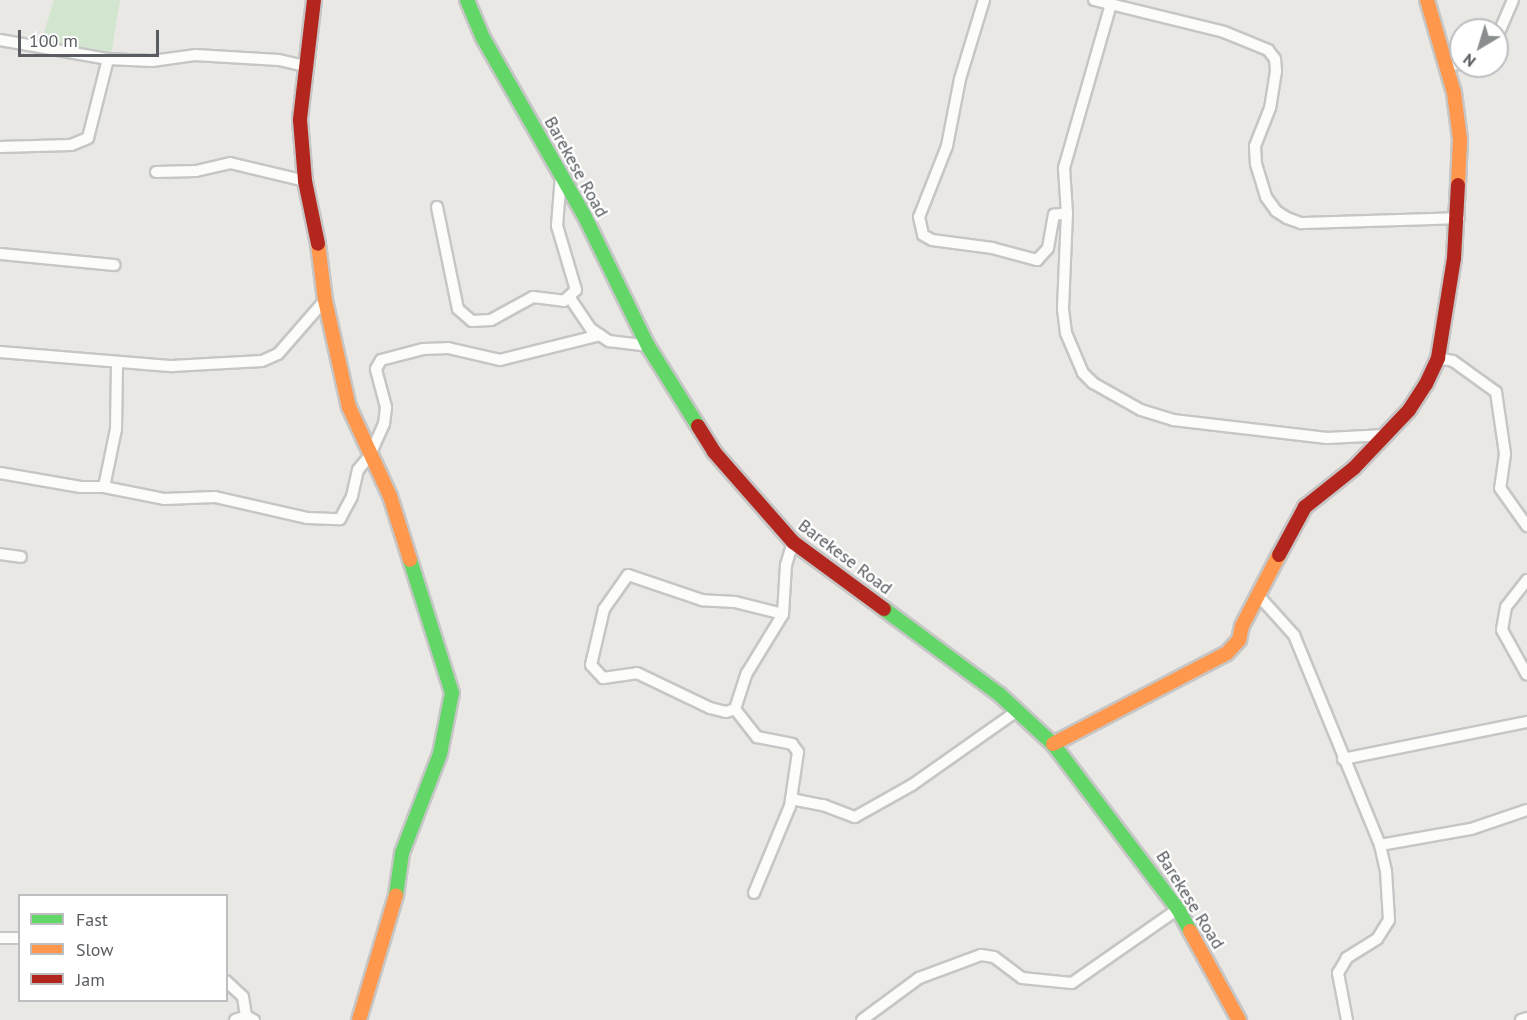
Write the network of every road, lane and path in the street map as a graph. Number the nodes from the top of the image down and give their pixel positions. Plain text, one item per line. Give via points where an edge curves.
1 (314, 0) edge
2 (467, 0) edge
3 (984, 0) edge
4 (1094, 0) edge
5 (1427, 0) edge
6 (1513, 0) edge
7 (1111, 4) junction
8 (1505, 18) edge
9 (0, 40) edge
10 (108, 59) junction
11 (1446, 64) joint
12 (304, 66) junction
13 (0, 147) edge
14 (156, 172) dead end
15 (561, 176) junction
16 (305, 181) junction
17 (437, 207) dead end
18 (1067, 213) junction
19 (1459, 218) junction
20 (0, 254) edge
21 (114, 265) dead end
22 (570, 298) junction
23 (325, 300) junction
24 (600, 335) junction
25 (648, 346) junction
26 (0, 352) edge
27 (1438, 358) junction
28 (117, 364) junction
29 (1386, 435) junction
30 (370, 455) junction
31 (0, 473) edge
32 (104, 487) junction
33 (1527, 526) edge
34 (793, 542) junction
35 (0, 554) edge
36 (21, 556) dead end
37 (1527, 580) edge
38 (1258, 595) junction
39 (783, 614) junction
40 (1527, 675) edge
41 (735, 709) junction
42 (1017, 711) junction
43 (1527, 722) edge
44 (1053, 744) junction
45 (1343, 759) junction
46 (791, 799) junction
47 (1527, 810) edge
48 (1380, 845) junction
49 (754, 893) dead end
50 (1178, 909) junction
51 (0, 938) edge
52 (18, 938) edge
53 (228, 983) edge
54 (250, 1018) edge
55 (1527, 1018) edge
56 (235, 1020) edge
57 (359, 1020) edge
58 (862, 1020) edge
59 (1239, 1020) edge
60 (1347, 1020) edge
61 (1521, 1020) edge

1 - 12 street
2 - 15 street, Barekese Road via 483,38
3 - 18 street via 960,79 946,146 925,198 920,226 923,235 1037,260 1048,248 1054,215
4 - 7 street
5 - 11 street
6 - 8 street
7 - 18 street via 1070,137 1064,168
7 - 19 street via 1224,32 1268,50 1276,71 1270,108 1255,146 1263,186 1275,211 1301,223
9 - 10 street
10 - 12 street via 152,61 195,55 279,60
10 - 13 street via 88,138 71,145
11 - 19 street via 1460,139
12 - 16 street via 300,120
14 - 16 street via 196,171 231,163
15 - 22 street via 557,226 576,290
15 - 25 street, Barekese Road
16 - 23 street via 317,234
17 - 22 street via 458,309 464,317 472,321 491,320 533,297 564,301
18 - 29 street via 1063,309 1066,333 1083,372 1093,383 1141,410 1173,420 1327,438
19 - 27 street
20 - 21 street
22 - 24 street via 584,322
23 - 28 street via 271,359 172,366
23 - 30 street via 349,407
24 - 25 street via 628,346
24 - 30 street via 500,360 448,348 423,349 381,360 376,369 386,407 384,424
25 - 34 street, Barekese Road via 714,452
26 - 28 street
27 - 29 street via 1409,410
27 - 33 street via 1453,361 1496,392 1505,454 1500,488
28 - 32 street via 116,429
29 - 38 street via 1354,468 1305,507
30 - 32 street via 358,470 352,496 340,519 307,518 215,497 164,499
30 - 57 street via 390,496 452,693 440,754 402,853 393,915
31 - 32 street via 81,487
34 - 39 street via 786,565
34 - 42 street, Barekese Road
35 - 36 street
37 - 40 street via 1506,607 1502,630
38 - 44 street via 1239,640 1227,653
38 - 45 street via 1294,634
39 - 41 street via 747,673
39 - 41 street via 735,602 702,600 637,575 628,575 622,581 604,609 591,665 595,673 603,678 637,673 710,708 726,712
41 - 46 street via 757,737 796,747
42 - 44 street, Barekese Road
42 - 46 street via 912,785 855,817
43 - 45 street
44 - 50 street, Barekese Road
45 - 48 street
46 - 49 street
47 - 48 street via 1471,830
48 - 60 street via 1391,906 1389,920 1367,948 1347,958 1338,973
50 - 58 street via 1072,983 1022,978 994,957 981,956 919,978
50 - 59 street, Barekese Road
51 - 52 street
53 - 54 street via 243,997
54 - 56 street
55 - 61 street

